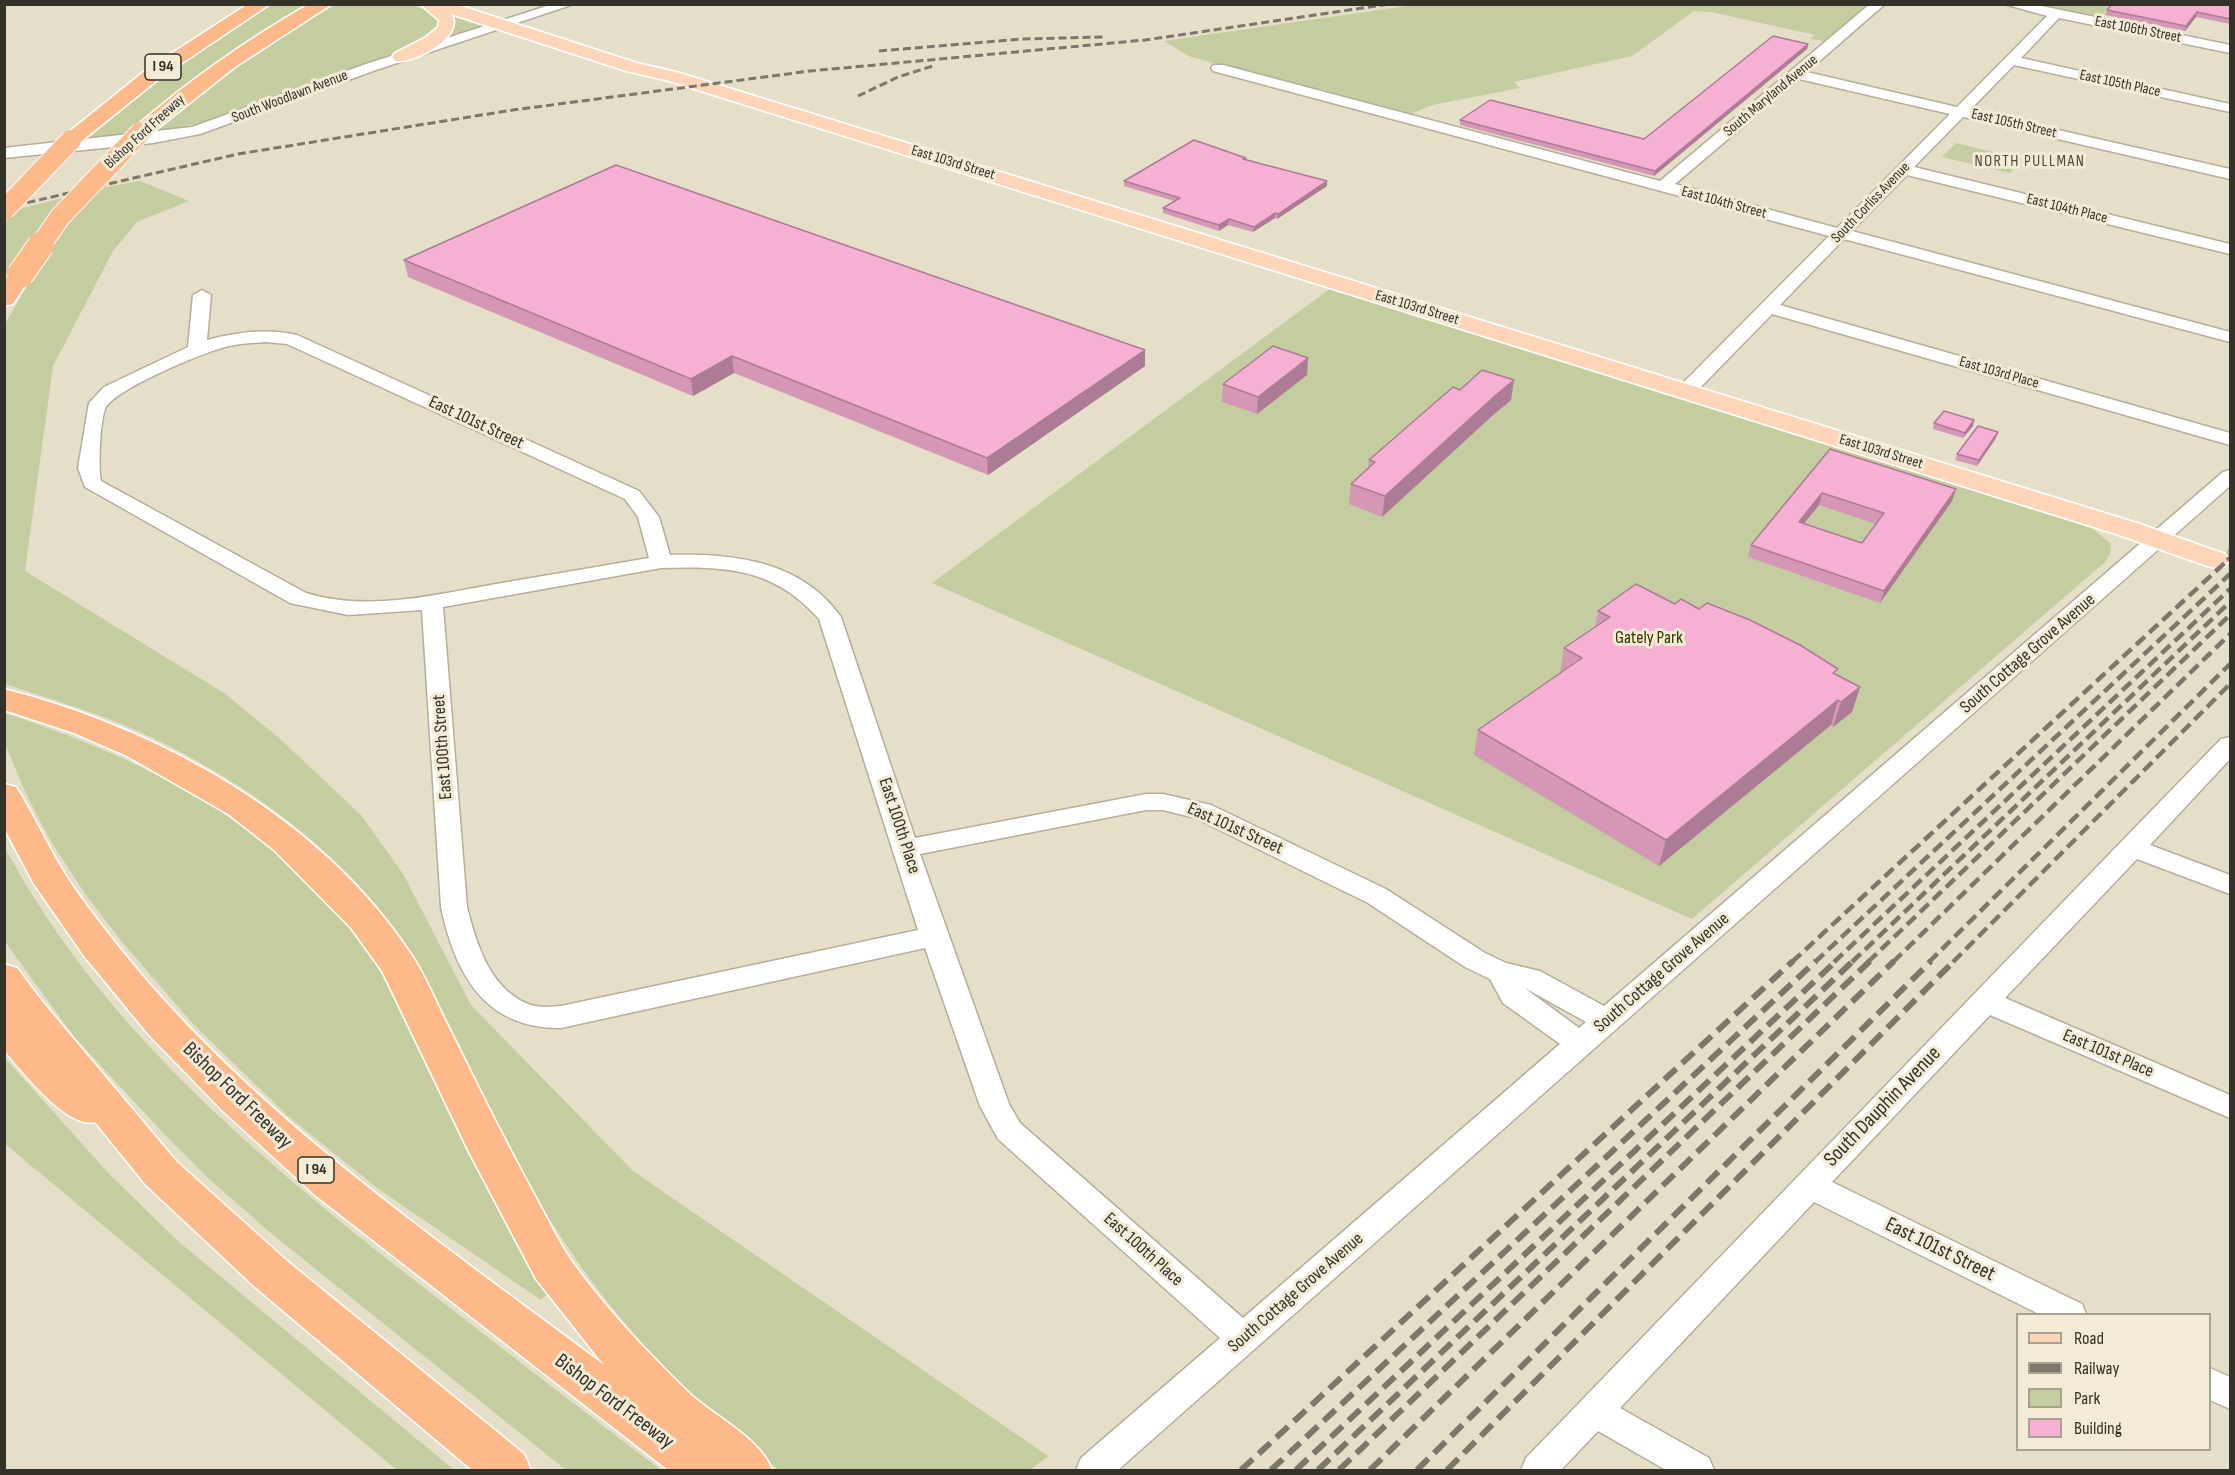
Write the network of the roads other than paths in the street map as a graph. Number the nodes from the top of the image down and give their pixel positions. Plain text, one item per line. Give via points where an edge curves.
1 (261, 4) edge
2 (323, 4) edge
3 (428, 4) edge
4 (437, 4) edge
5 (474, 4) edge
6 (568, 4) edge
7 (1880, 4) edge
8 (2010, 4) edge
9 (2056, 14) junction
10 (521, 19) junction
11 (502, 25) junction
12 (2230, 49) edge
13 (401, 57) junction
14 (2010, 60) junction
15 (1218, 68) dead end
16 (1797, 74) junction
17 (674, 77) junction
18 (2230, 108) edge
19 (1960, 112) junction
20 (4, 153) edge
21 (1903, 169) junction
22 (2230, 174) edge
23 (1662, 187) junction
24 (4, 210) edge
25 (1840, 234) junction
26 (2230, 249) edge
27 (202, 295) dead end
28 (4, 299) edge
29 (1768, 307) junction
30 (200, 315) junction
31 (247, 336) junction
32 (2230, 337) edge
33 (197, 351) junction
34 (1686, 391) junction
35 (2230, 440) edge
36 (2230, 476) edge
37 (2159, 539) junction
38 (2221, 557) dead end
39 (661, 562) junction
40 (432, 602) junction
41 (4, 699) edge
42 (2230, 745) edge
43 (4, 795) edge
44 (2131, 847) junction
45 (907, 848) junction
46 (2230, 885) edge
47 (934, 936) junction
48 (1500, 972) junction
49 (4, 978) edge
50 (1984, 1001) junction
51 (1607, 1021) junction
52 (4, 1023) edge
53 (1581, 1044) junction
54 (2230, 1107) edge
55 (161, 1173) junction
56 (1809, 1185) junction
57 (2068, 1313) edge
58 (1244, 1339) junction
59 (2211, 1384) edge
60 (2230, 1394) edge
61 (1594, 1411) junction
62 (507, 1470) edge
63 (705, 1470) edge
64 (748, 1470) edge
65 (1093, 1470) edge
66 (1538, 1470) edge
67 (1697, 1470) edge

1 - 24 highway, I 94, bridge via 153,74 71,140
2 - 28 highway, Bishop Ford Freeway / I 94, bridge via 216,70 141,132 60,217
3 - 13 main road via 442,11 448,25 434,40
4 - 11 main road, East 103rd Street
5 - 10 main road, East 103rd Street
6 - 10 street, South Woodlawn Avenue
7 - 16 street, South Maryland Avenue
8 - 9 street, East 106th Street
9 - 12 street, East 106th Street
9 - 14 street, South Corliss Avenue
10 - 11 street, South Woodlawn Avenue
10 - 17 main road, East 103rd Street via 650,60
11 - 13 street, South Woodlawn Avenue
11 - 17 main road, East 103rd Street
13 - 20 street, South Woodlawn Avenue via 195,131
14 - 18 street, East 105th Place
14 - 19 street, South Corliss Avenue
15 - 23 street, East 104th Street
16 - 19 street, East 105th Street
16 - 23 street, South Maryland Avenue
17 - 34 main road, East 103rd Street
19 - 21 street, South Corliss Avenue
19 - 22 street, East 105th Street
21 - 25 street, South Corliss Avenue
21 - 26 street, East 104th Place
23 - 25 street, East 104th Street
25 - 29 street, South Corliss Avenue
25 - 32 street, East 104th Street
27 - 30 street
29 - 34 street, South Corliss Avenue
29 - 35 street, East 103rd Place
30 - 31 street, East 101st Street
30 - 33 street
31 - 33 street, East 101st Street via 226,339
31 - 39 street, East 101st Street via 302,343 632,495 650,516
33 - 40 street via 111,391 96,407 88,468 92,483 298,598 365,610
34 - 37 main road, East 103rd Street
36 - 37 street, South Cottage Grove Avenue
37 - 38 main road, East 103rd Street via 2191,543
37 - 51 street, South Cottage Grove Avenue
39 - 40 street, East 100th Place
39 - 45 street, East 100th Place via 747,565 792,581 821,605 830,617
40 - 47 street, East 100th Street via 459,933 483,981 513,1009 537,1018 561,1017
41 - 64 highway via 140,748 191,776 268,827 330,883 398,964 551,1266 607,1337 671,1407
42 - 44 street, South Dauphin Avenue
43 - 63 highway, Bishop Ford Freeway / I 94 via 47,875 97,946 163,1024 237,1100 330,1183
44 - 46 street
44 - 50 street, South Dauphin Avenue
45 - 47 street, East 100th Place
45 - 48 street, East 101st Street via 1116,806 1163,801 1202,811 1348,880
47 - 58 street, East 100th Place via 995,1106 1009,1131
48 - 51 street, East 101st Street via 1530,978
48 - 53 street via 1513,996
49 - 55 highway
50 - 54 street, East 101st Place
50 - 56 street, South Dauphin Avenue
51 - 53 street, South Cottage Grove Avenue
52 - 55 highway via 46,1072
53 - 58 street, South Cottage Grove Avenue
55 - 62 highway via 271,1274
56 - 57 street, East 101st Street
56 - 61 street, South Dauphin Avenue
58 - 65 street, South Cottage Grove Avenue
59 - 60 street
61 - 66 street, South Dauphin Avenue
61 - 67 street

